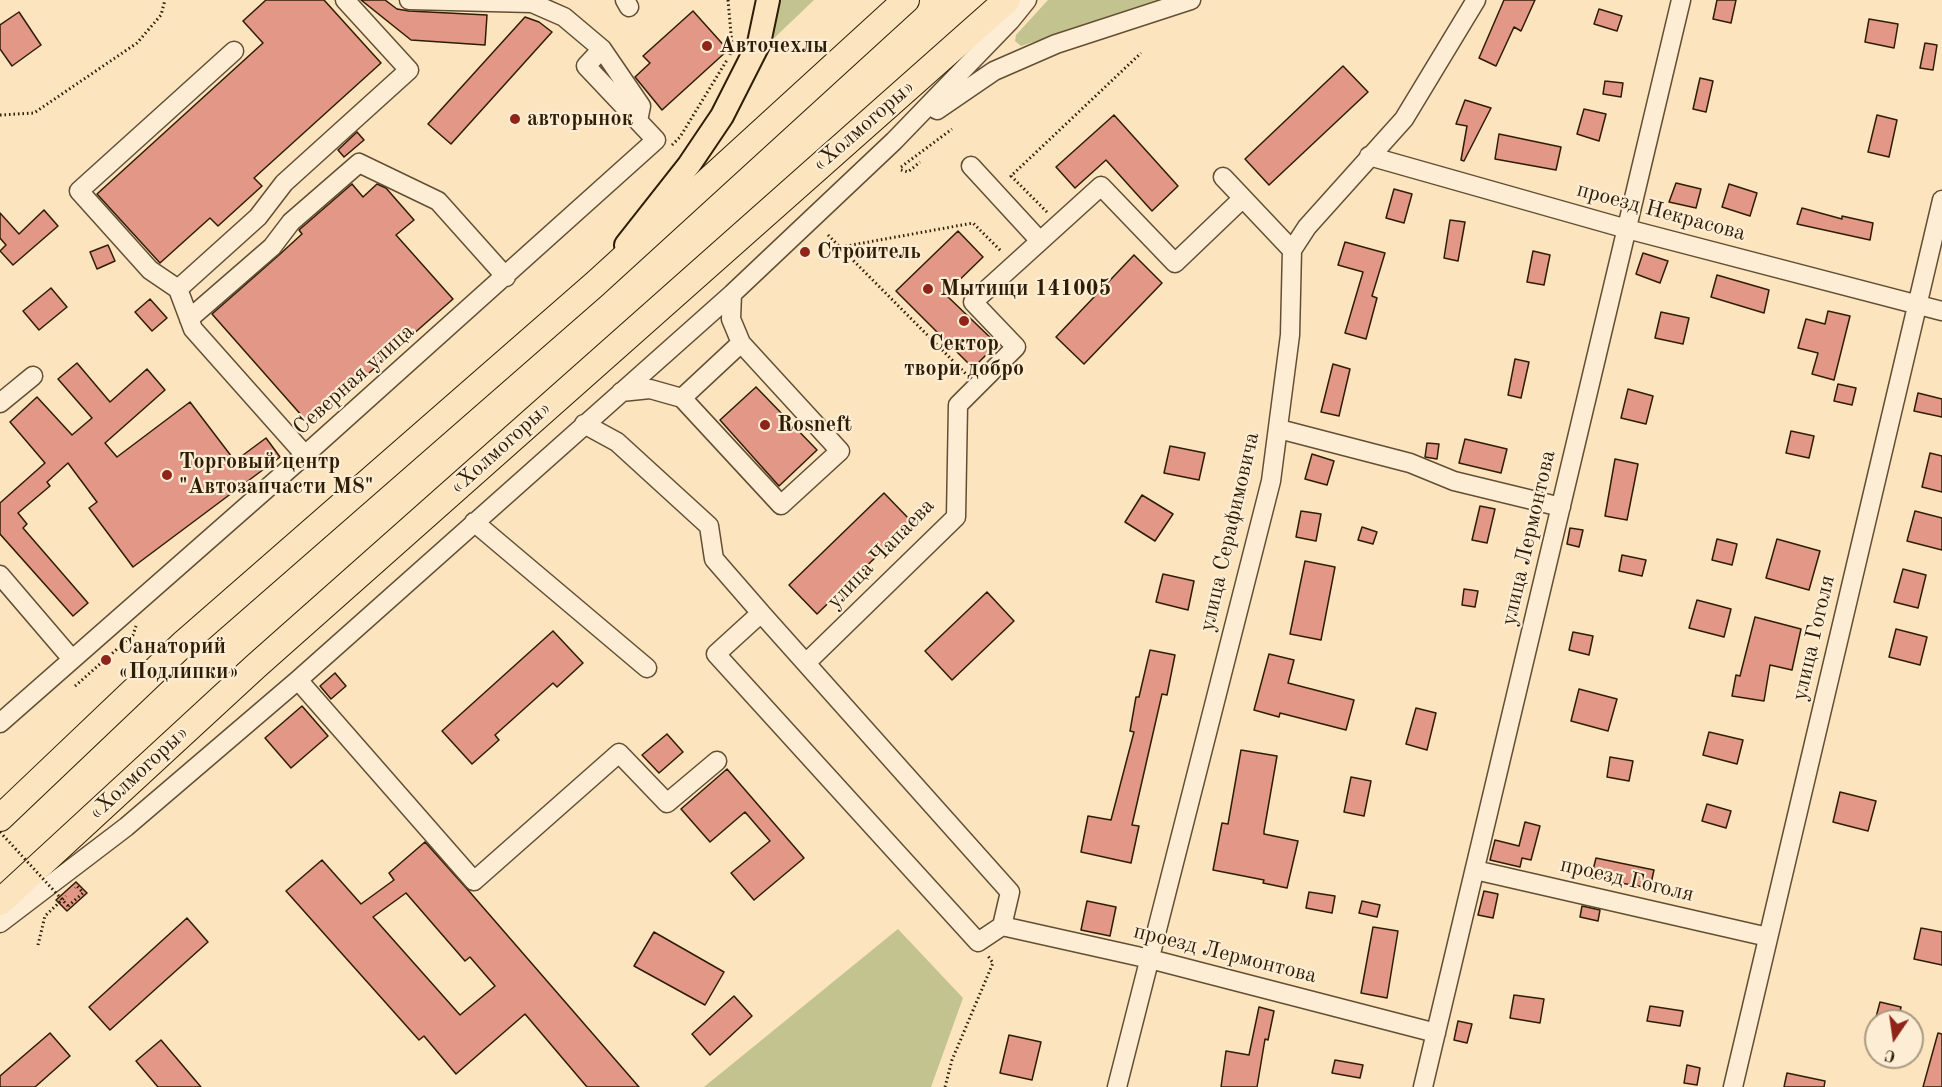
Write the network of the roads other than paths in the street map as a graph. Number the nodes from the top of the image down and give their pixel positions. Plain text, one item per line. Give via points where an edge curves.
1 (345, 0) edge
2 (409, 0) edge
3 (768, 0) edge
4 (891, 0) edge
5 (906, 0) edge
6 (1007, 0) edge
7 (1027, 0) edge
8 (1191, 0) edge
9 (1476, 0) edge
10 (1681, 0) edge
11 (234, 51) dead end
12 (845, 54) junction
13 (894, 141) junction
14 (1369, 156) junction
15 (971, 166) dead end
16 (1223, 177) dead end
17 (1243, 198) junction
18 (1942, 200) edge
19 (1627, 229) junction
20 (1040, 242) junction
21 (1292, 250) junction
22 (506, 277) junction
23 (595, 284) junction
24 (178, 289) junction
25 (732, 294) junction
26 (1917, 304) junction
27 (1942, 310) edge
28 (189, 319) junction
29 (741, 343) junction
30 (33, 376) dead end
31 (621, 392) junction
32 (682, 398) junction
33 (0, 404) edge
34 (584, 424) junction
35 (1279, 429) junction
36 (305, 455) junction
37 (1561, 507) junction
38 (474, 522) junction
39 (0, 575) edge
40 (761, 613) junction
41 (71, 658) junction
42 (806, 663) junction
43 (647, 668) dead end
44 (298, 680) junction
45 (0, 723) edge
46 (717, 761) dead end
47 (0, 818) edge
48 (1475, 870) junction
49 (0, 902) edge
50 (0, 923) edge
51 (1002, 926) junction
52 (1768, 937) junction
53 (1150, 959) junction
54 (1436, 1033) junction
55 (1117, 1087) edge
56 (1424, 1087) edge
57 (1733, 1087) edge

1 - 24 street via 409,70 284,183 258,217
2 - 22 street, Северная улица via 532,3 564,17 602,48 586,66 656,140
3 - 23 main road via 759,43 722,116 690,165
4 - 12 street
5 - 12 highway
6 - 49 highway, «Холмогоры» via 256,666
7 - 13 street
8 - 13 street via 1056,44 994,70
9 - 14 street via 1404,119
10 - 19 street, улица Лермонтова
11 - 24 street via 79,191 150,270
12 - 23 highway
13 - 25 street
14 - 19 street, проезд Некрасова
14 - 21 street
15 - 20 street
16 - 17 street
17 - 20 street, улица Чапаева via 1175,262 1101,186
17 - 21 street
18 - 26 street, улица Гоголя
19 - 26 street, проезд Некрасова
19 - 37 street, улица Лермонтова
20 - 42 street, улица Чапаева via 973,302 1016,347 958,405 956,517
21 - 35 street, улица Серафимовича via 1290,335
22 - 28 street via 438,201 358,163 291,222 272,247
22 - 36 street, Северная улица
23 - 47 highway via 185,642
24 - 28 street
25 - 29 street via 731,319
25 - 31 street
26 - 27 street, проезд Некрасова
26 - 52 street, улица Гоголя
28 - 36 street via 193,329
29 - 32 street
29 - 32 street via 840,451 781,506
30 - 33 street
31 - 32 street via 650,388
31 - 34 street
34 - 38 street
34 - 40 street via 617,442 709,526 714,559
35 - 37 street via 1410,464 1454,481
35 - 53 street, улица Серафимовича via 1271,481
36 - 41 street, Северная улица
37 - 48 street, улица Лермонтова
38 - 43 street
38 - 44 street
39 - 41 street
40 - 42 street
40 - 51 street via 716,654 978,942
41 - 45 street, Северная улица
42 - 51 street via 1010,892
44 - 46 street via 474,881 619,753 667,803
44 - 50 street via 126,827
48 - 52 street, проезд Гоголя
48 - 54 street, улица Лермонтова
51 - 53 street, проезд Лермонтова
52 - 57 street, улица Гоголя
53 - 54 street, проезд Лермонтова
53 - 55 street, улица Серафимовича
54 - 56 street, улица Лермонтова

